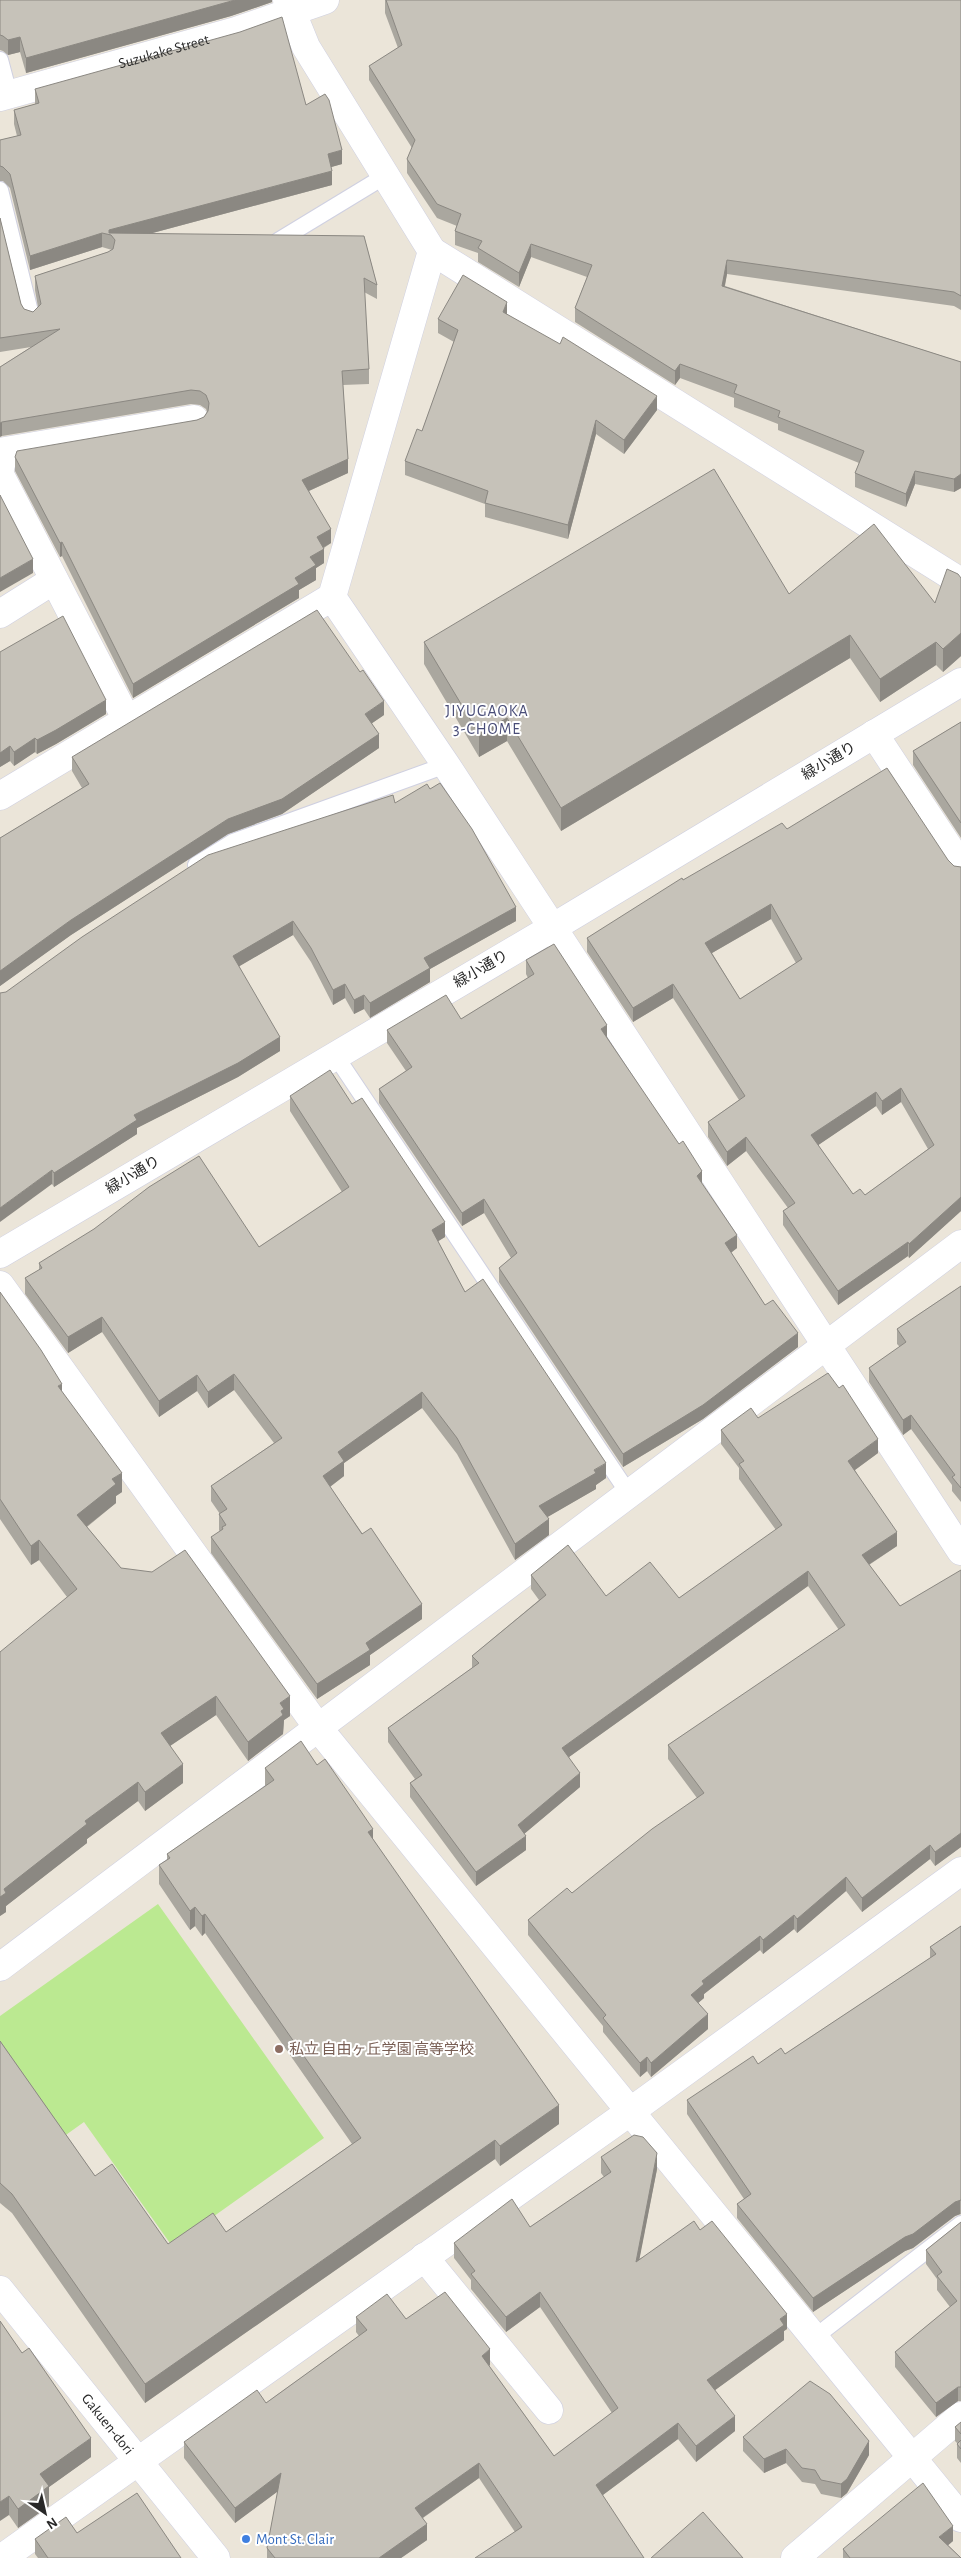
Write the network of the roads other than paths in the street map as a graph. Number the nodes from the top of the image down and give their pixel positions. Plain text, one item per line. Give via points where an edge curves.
1 (325, 0) edge
2 (289, 6) edge
3 (0, 60) edge
4 (4, 95) edge
5 (385, 176) junction
6 (0, 190) edge
7 (278, 241) edge
8 (432, 251) junction
9 (41, 277) edge
10 (23, 282) junction
11 (31, 316) edge
12 (194, 419) edge
13 (0, 468) edge
14 (0, 475) edge
15 (54, 580) junction
16 (961, 582) edge
17 (332, 597) junction
18 (0, 614) edge
19 (961, 682) edge
20 (127, 720) junction
21 (874, 734) junction
22 (446, 765) junction
23 (0, 796) edge
24 (961, 866) edge
25 (183, 874) edge
26 (552, 928) junction
27 (335, 1055) junction
28 (961, 1244) edge
29 (0, 1254) edge
30 (0, 1285) edge
31 (824, 1345) junction
32 (629, 1494) junction
33 (961, 1550) edge
34 (318, 1729) junction
35 (961, 1871) edge
36 (0, 1967) edge
37 (631, 2111) junction
38 (961, 2224) edge
39 (424, 2257) junction
40 (0, 2290) edge
41 (815, 2337) junction
42 (549, 2410) dead end
43 (961, 2416) edge
44 (912, 2457) junction
45 (138, 2461) junction
46 (961, 2518) edge
47 (2, 2558) edge
48 (216, 2558) edge
49 (795, 2558) edge

1 - 2 street, Suzukake Street
2 - 4 street, Suzukake Street via 236,31
2 - 5 street via 306,47
3 - 4 lane
5 - 7 lane
5 - 8 street
6 - 10 lane
8 - 16 street
8 - 17 street
9 - 10 lane
10 - 11 lane
12 - 13 street via 5,451
14 - 15 street
15 - 18 street
15 - 20 street
17 - 20 street
17 - 22 street
19 - 21 street, 緑小通り
20 - 23 street
21 - 24 street
21 - 26 street, 緑小通り
22 - 25 lane via 233,842
22 - 26 street
26 - 27 street, 緑小通り
26 - 31 street
27 - 29 street, 緑小通り
27 - 32 lane
28 - 31 street
30 - 34 street
31 - 32 street
31 - 33 street
32 - 34 street
34 - 36 street
34 - 37 street
35 - 37 street
37 - 39 street
37 - 41 street
38 - 41 lane
39 - 42 street
39 - 45 street
40 - 45 street, Gakuen-dori
41 - 44 street
43 - 44 street
44 - 46 street
44 - 49 street
45 - 47 street
45 - 48 street, Gakuen-dori

